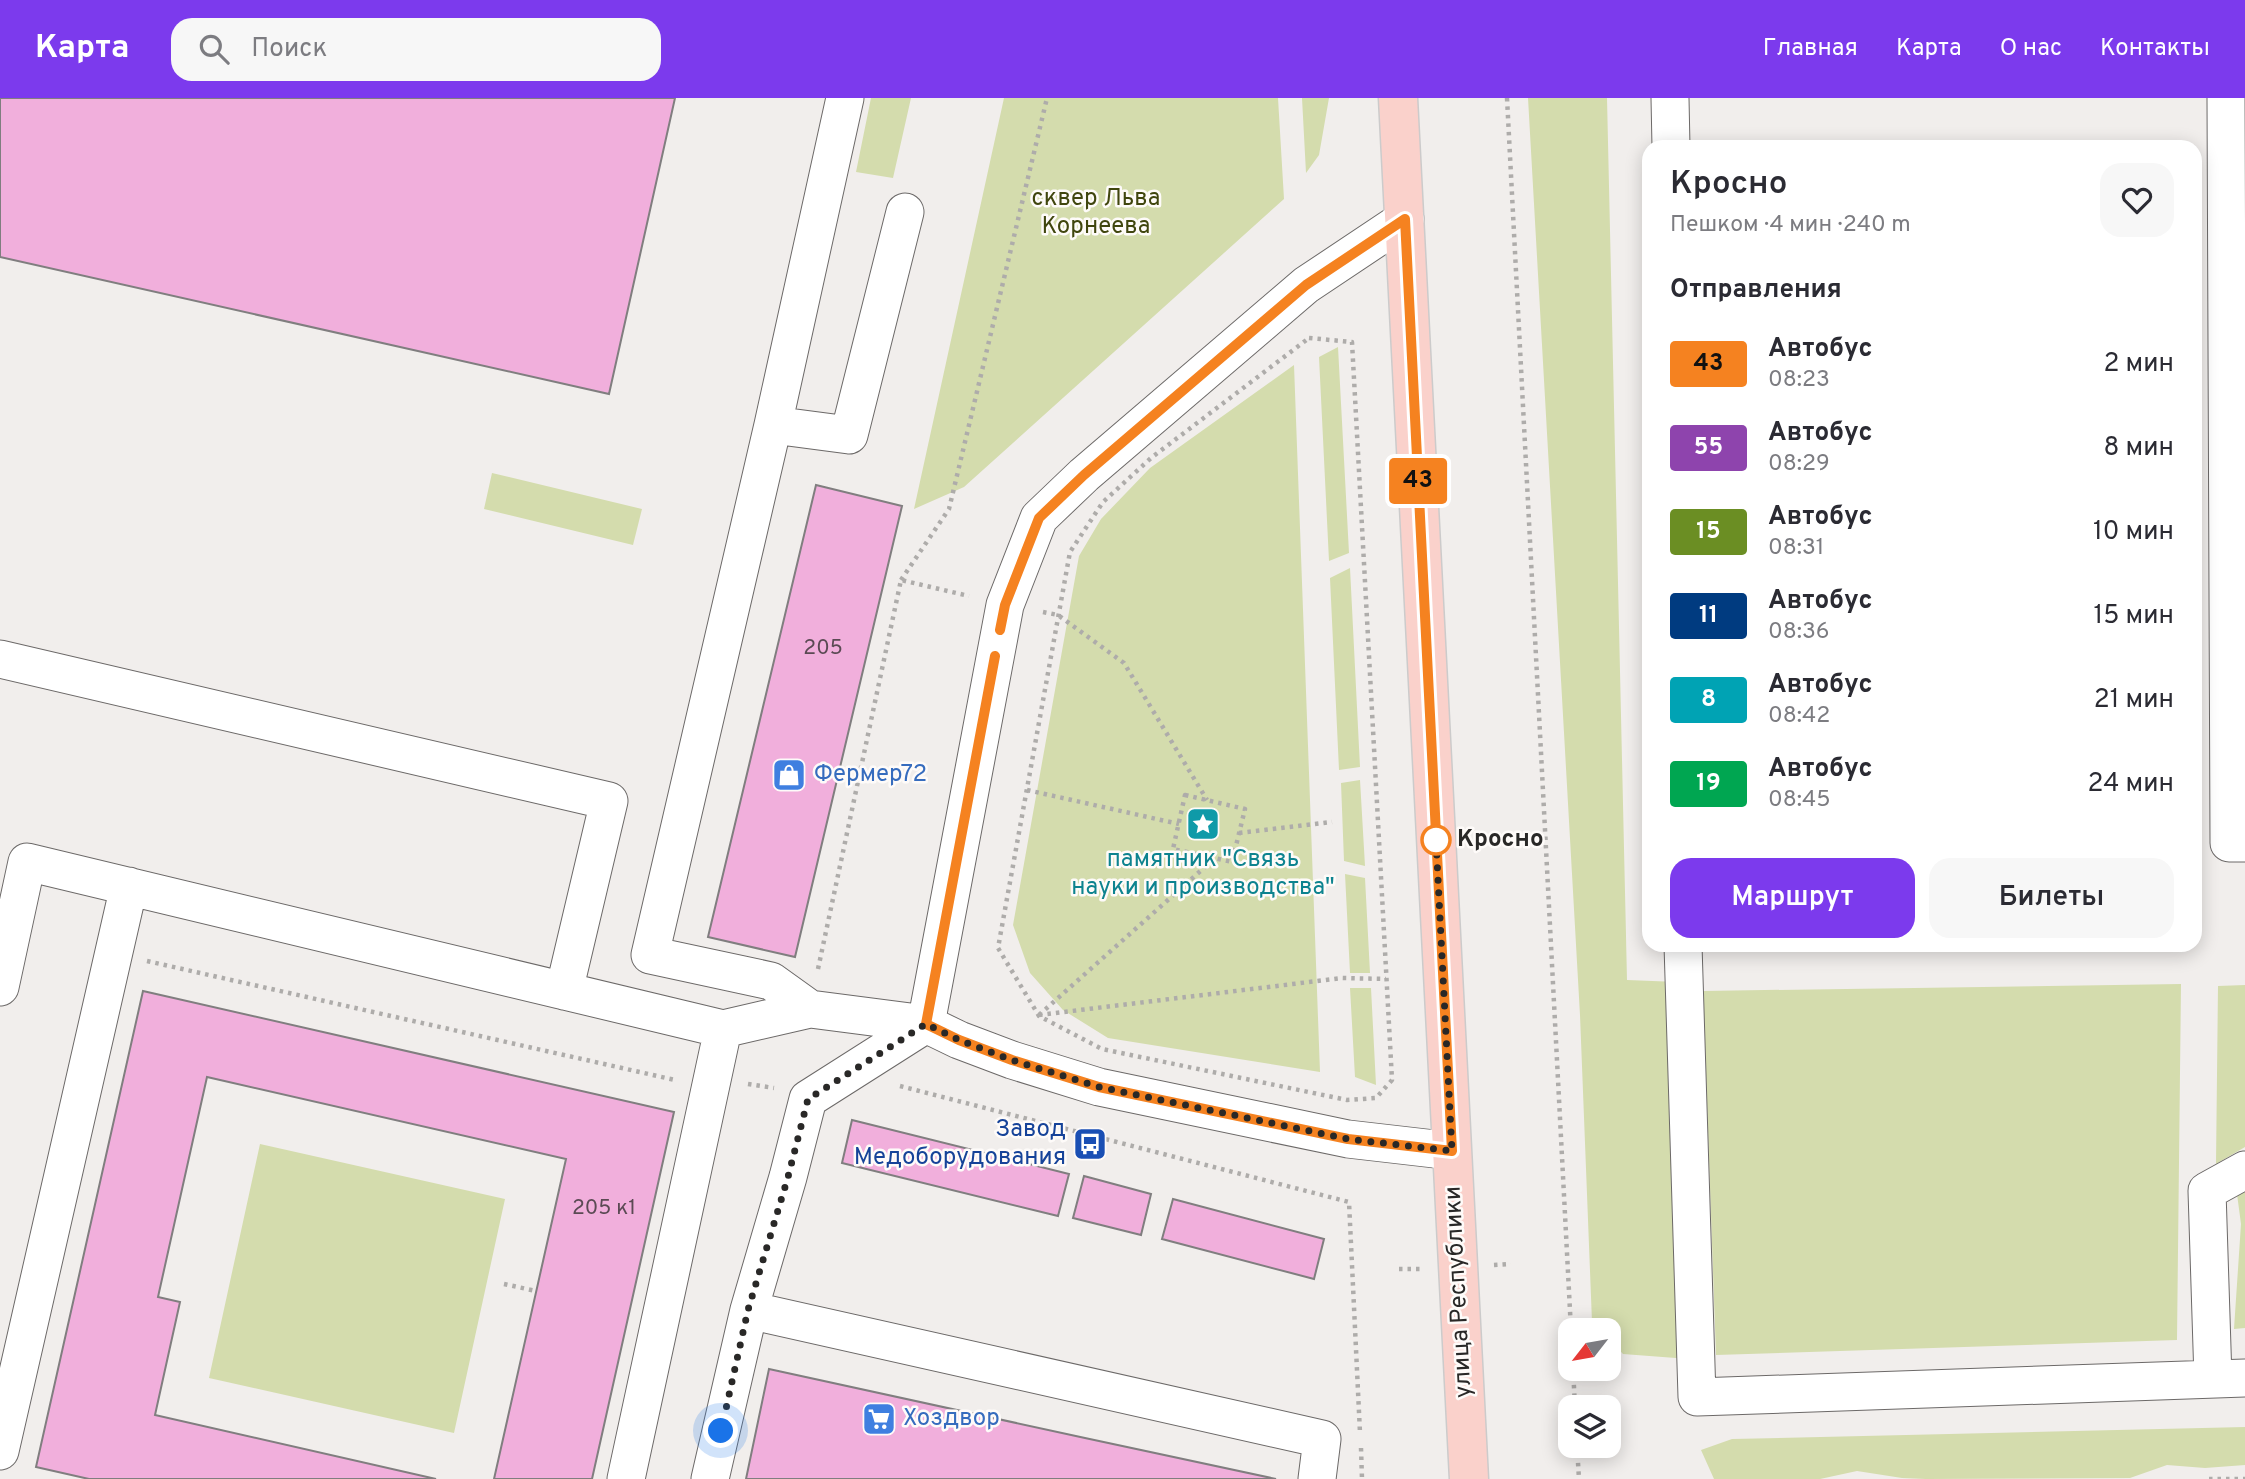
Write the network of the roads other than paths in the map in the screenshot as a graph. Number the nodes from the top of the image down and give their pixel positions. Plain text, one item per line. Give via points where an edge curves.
1 (845, 98) edge
2 (1398, 98) edge
3 (1670, 98) edge
4 (2226, 98) edge
5 (1671, 140) edge
6 (905, 212) dead end
7 (1405, 219) junction
8 (773, 425) junction
9 (0, 659) edge
10 (2245, 843) edge
11 (14, 859) edge
12 (130, 886) junction
13 (1683, 952) edge
14 (0, 987) edge
15 (564, 991) junction
16 (810, 1009) junction
17 (926, 1024) junction
18 (723, 1029) junction
19 (1452, 1151) junction
20 (2245, 1170) edge
21 (748, 1310) junction
22 (2229, 1379) edge
23 (0, 1451) edge
24 (626, 1479) edge
25 (710, 1479) edge
26 (1318, 1479) edge
27 (1469, 1479) edge

1 - 8 lane
2 - 7 main road, улица Республики
3 - 5 lane
4 - 10 lane via 2229,843
6 - 8 lane via 849,435
7 - 17 lane via 1306,285 1039,518 1005,605
7 - 19 main road, улица Республики
8 - 16 lane via 650,955 771,981
9 - 15 lane via 609,801
11 - 12 lane
11 - 14 lane
12 - 15 lane
12 - 23 lane
13 - 22 lane via 1697,1397
15 - 18 lane
16 - 17 lane
16 - 18 lane
17 - 19 lane via 1012,1060 1099,1087 1348,1139
17 - 21 lane via 808,1099
18 - 24 lane
19 - 27 main road, улица Республики
20 - 22 lane via 2207,1191
21 - 25 lane
21 - 26 lane via 1322,1438

